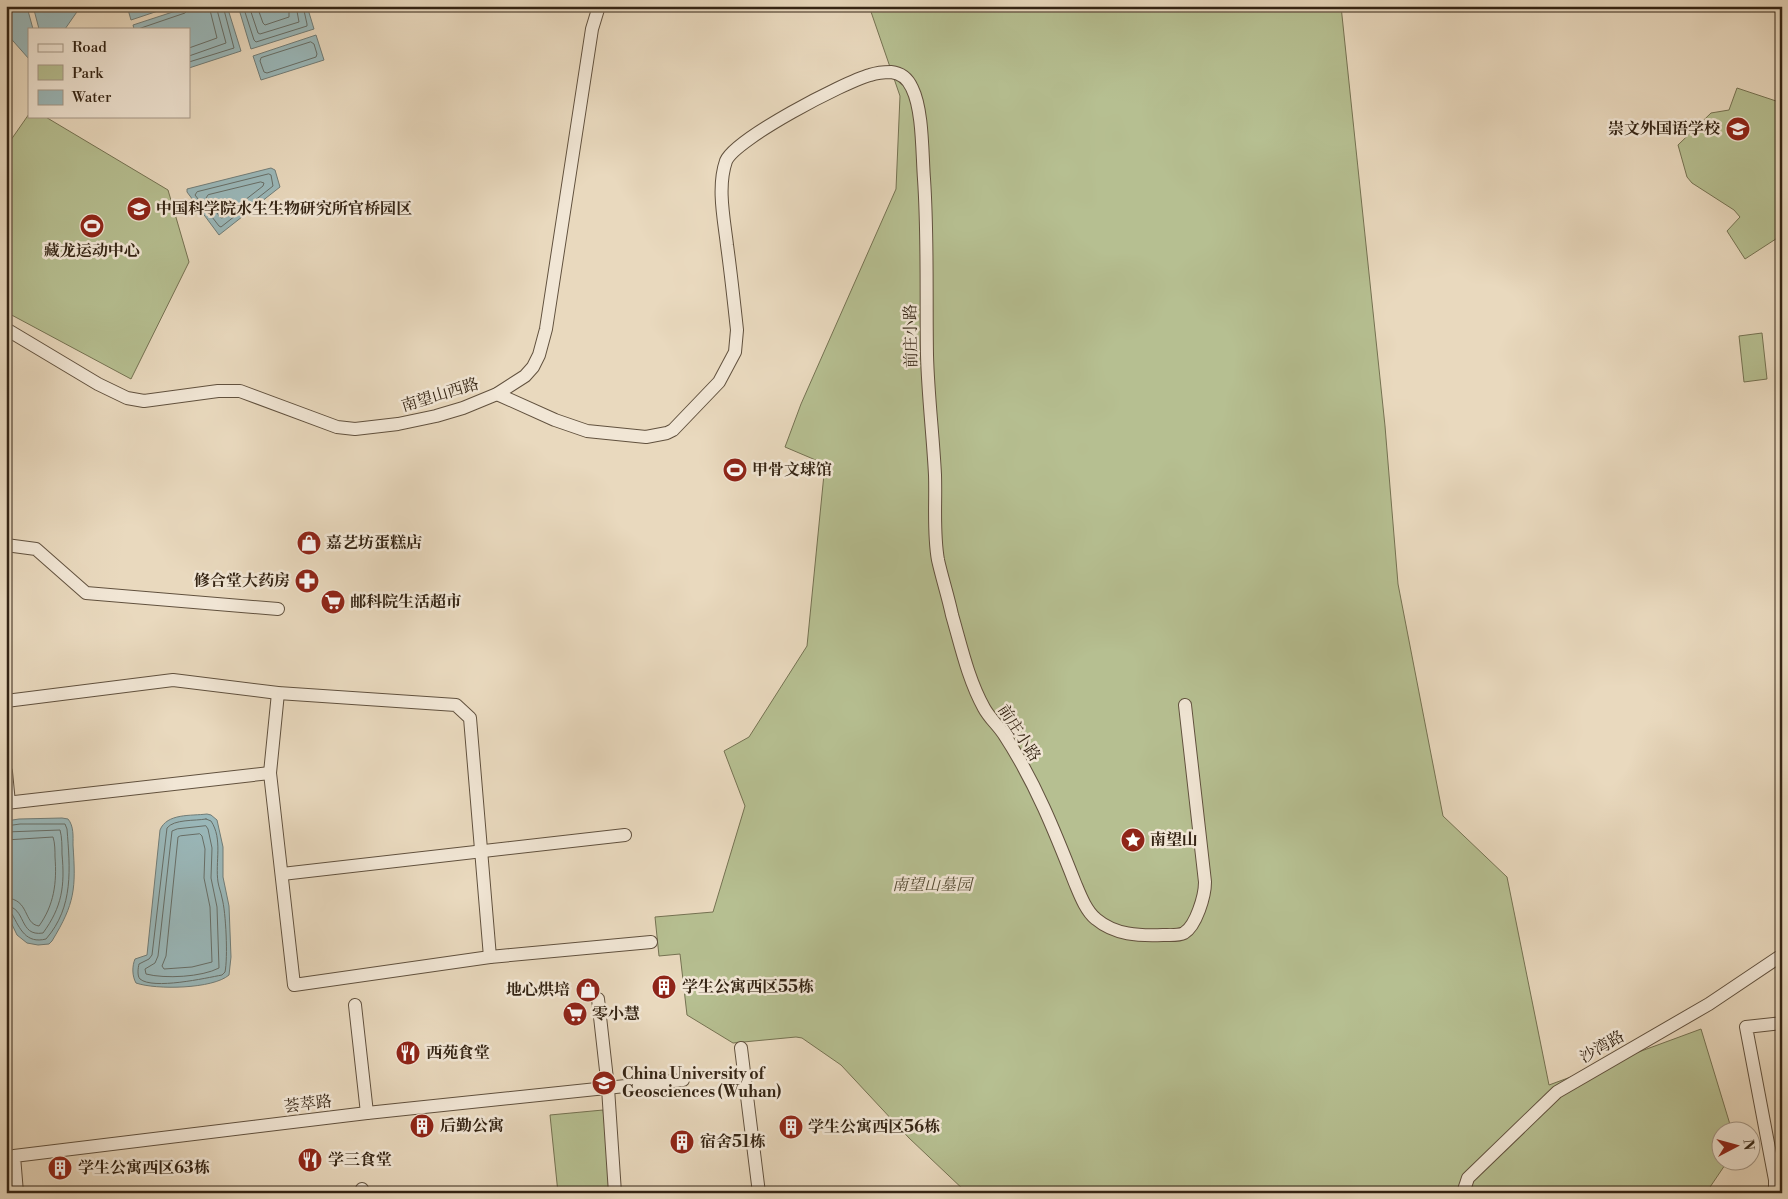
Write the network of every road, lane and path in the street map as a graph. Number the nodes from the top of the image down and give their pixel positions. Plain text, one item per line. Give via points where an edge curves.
1 (598, 6) edge
2 (6, 329) edge
3 (497, 394) junction
4 (6, 545) edge
5 (278, 609) dead end
6 (278, 693) junction
7 (6, 701) edge
8 (1184, 706) dead end
9 (6, 772) edge
10 (270, 773) junction
11 (8, 803) edge
12 (626, 835) dead end
13 (482, 851) junction
14 (282, 874) junction
15 (651, 942) dead end
16 (1782, 955) edge
17 (490, 957) junction
18 (598, 999) dead end
19 (356, 1005) dead end
20 (1782, 1023) edge
21 (741, 1048) dead end
22 (683, 1080) dead end
23 (608, 1088) junction
24 (367, 1113) junction
25 (1778, 1176) edge
26 (17, 1193) edge
27 (615, 1193) edge
28 (759, 1193) edge
29 (1463, 1193) edge
30 (1776, 1193) edge

1 - 3 street, 南望山西路 via 539,355 525,376
2 - 3 street, 南望山西路 via 98,384 138,401 240,391 337,427 355,429 436,416
3 - 8 street, 前庄小路 via 555,420 597,433 646,438 673,430 719,382 737,343 722,202 724,169 729,156 775,122 852,81 882,72 899,74 910,83 919,114 927,222 927,355 938,558 965,663 979,698 989,716 1004,732 1034,788 1090,913 1095,919 1123,933 1179,934 1188,928 1203,903 1205,882
4 - 5 street via 36,549 86,593
6 - 7 street via 173,680
6 - 10 street
6 - 13 street via 456,704 470,718
9 - 11 street
10 - 11 street
10 - 14 street
12 - 13 street
13 - 14 street
13 - 17 street
14 - 17 street via 294,985
15 - 17 street
16 - 29 street, 沙湾路 via 1709,1004 1557,1092 1468,1178
18 - 23 street
19 - 24 street
20 - 25 street via 1746,1027
21 - 28 street
22 - 23 street, 荟萃路
23 - 24 street, 荟萃路
23 - 27 street
24 - 26 street, 荟萃路 via 14,1156
25 - 30 street

